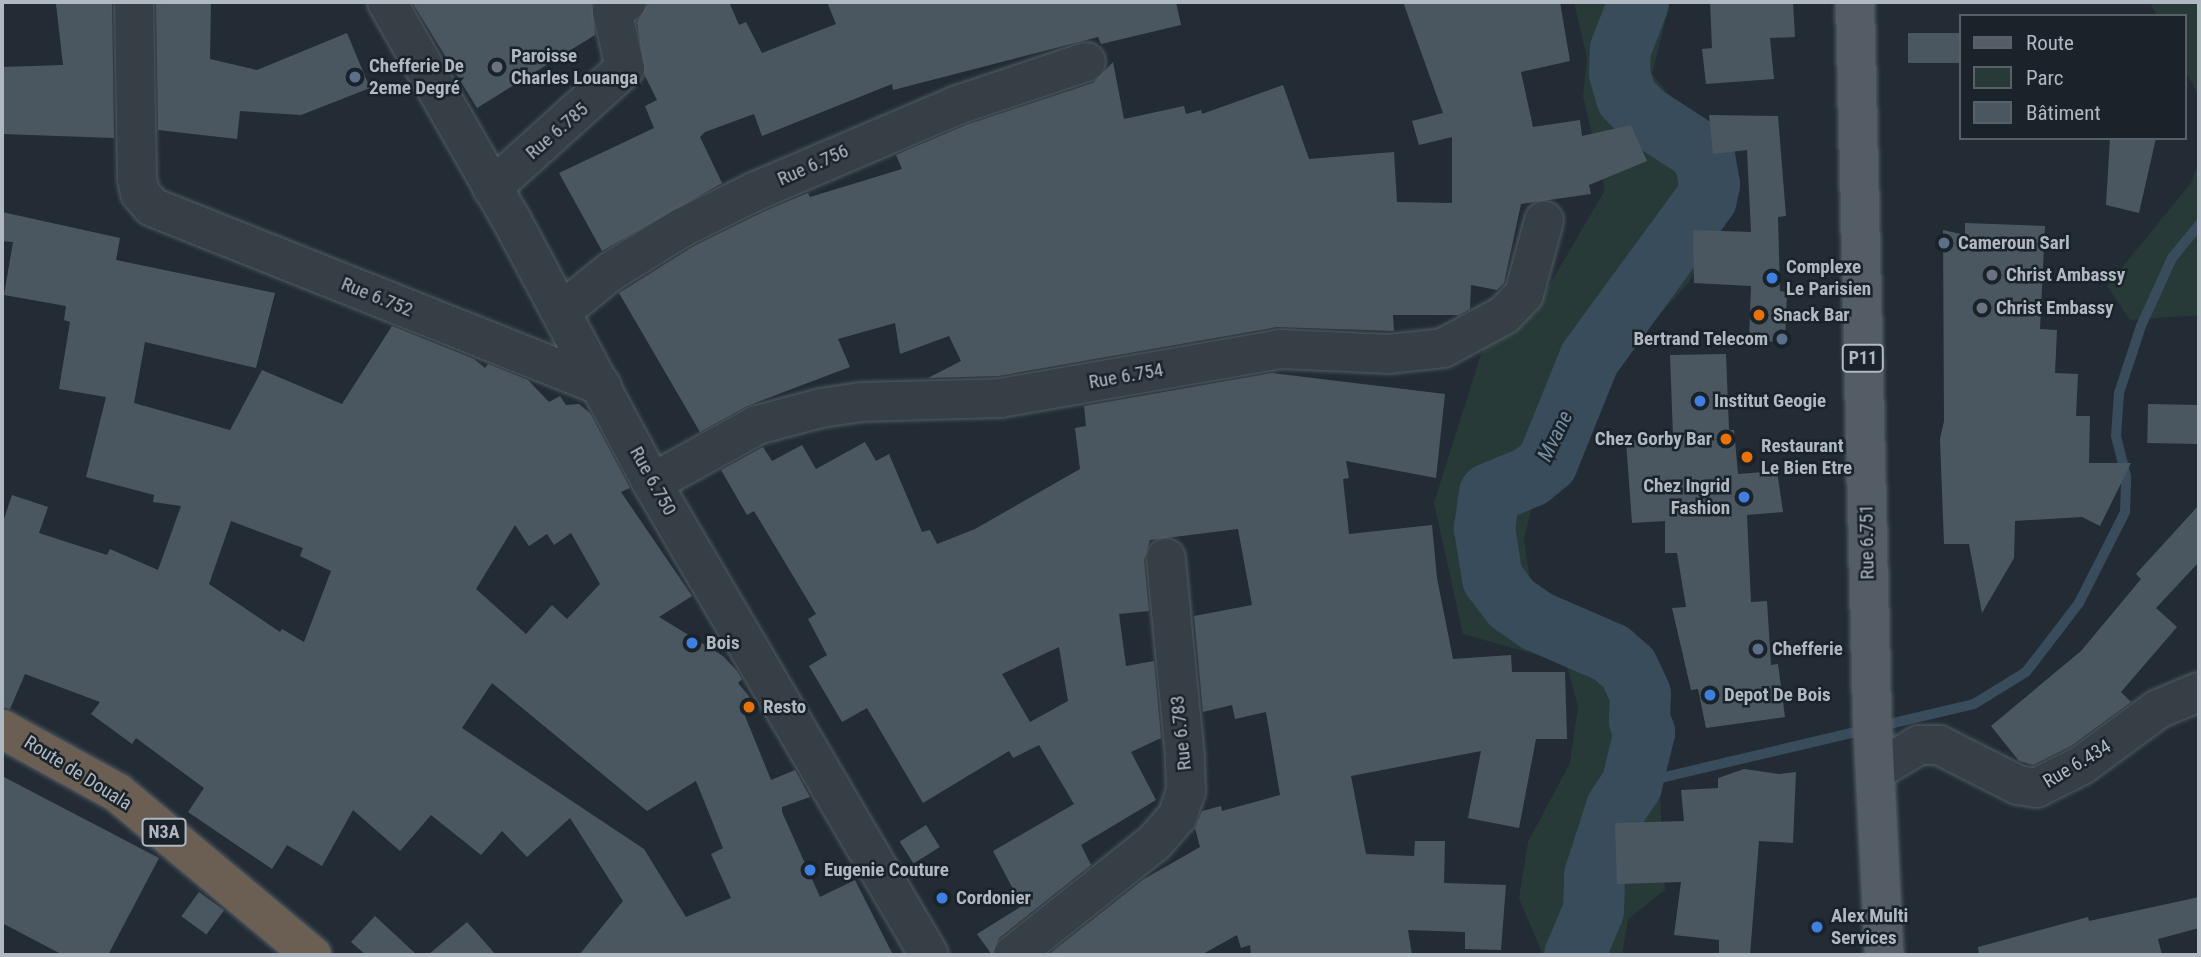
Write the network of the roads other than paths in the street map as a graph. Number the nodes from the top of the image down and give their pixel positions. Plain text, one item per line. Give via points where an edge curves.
1 (134, 2) edge
2 (387, 2) edge
3 (627, 2) edge
4 (1855, 2) edge
5 (1086, 62) dead end
6 (492, 188) junction
7 (1545, 221) dead end
8 (562, 311) junction
9 (602, 387) junction
10 (652, 483) junction
11 (1167, 558) dead end
12 (2199, 692) edge
13 (2, 729) edge
14 (1874, 763) junction
15 (312, 955) edge
16 (929, 955) edge
17 (1013, 955) edge
18 (1884, 955) edge

1 - 9 street, Rue 6.752 via 137,178 140,193 152,207
2 - 6 street, Rue 6.750
3 - 6 street, Rue 6.785 via 611,11 625,68
4 - 14 main road, Rue 6.751 / P11
5 - 8 street, Rue 6.756 via 932,116 756,191 682,227
6 - 8 street, Rue 6.750
7 - 10 street, Rue 6.754 via 1524,294 1504,315 1443,348 1389,354 1280,349 1000,398 861,402 821,408 757,425
8 - 9 street, Rue 6.750
9 - 10 street, Rue 6.750
10 - 16 street, Rue 6.750
11 - 17 street, Rue 6.783 via 1185,757 1186,791 1177,817 1154,844
12 - 14 street, Rue 6.434 via 2158,709 2082,765 2036,788 2018,785 1939,745 1919,745
13 - 15 highway, Route de Douala / N3A via 118,793
14 - 18 main road, Rue 6.751 / P11

